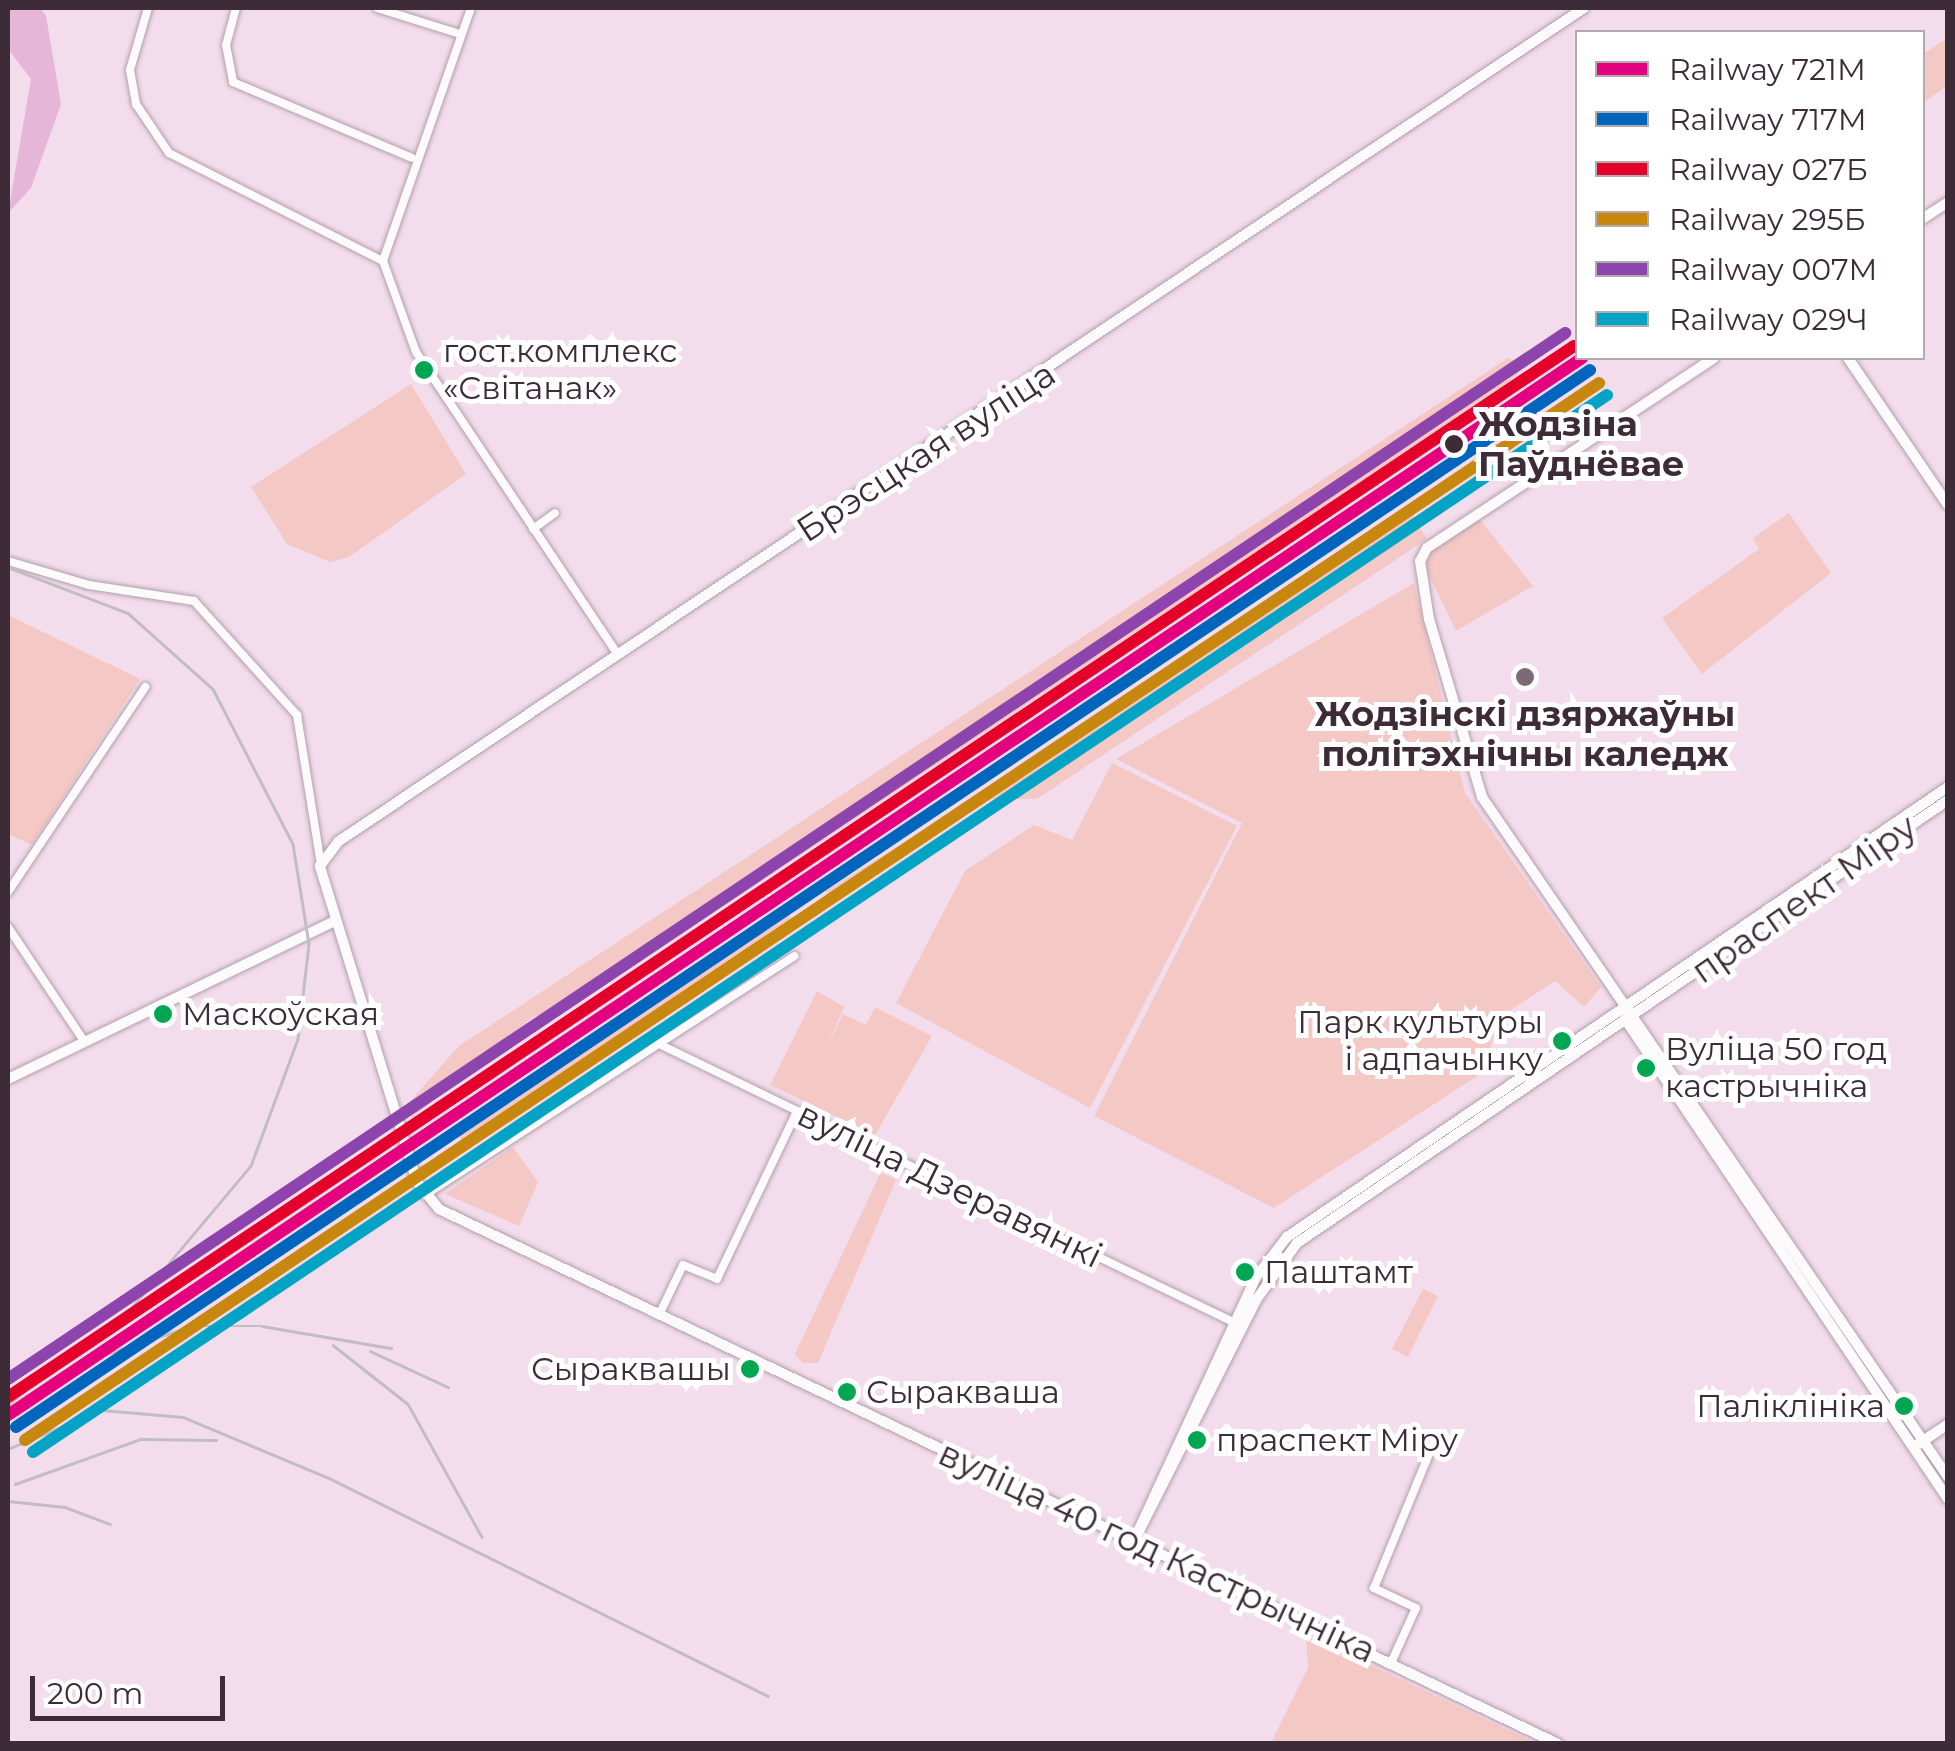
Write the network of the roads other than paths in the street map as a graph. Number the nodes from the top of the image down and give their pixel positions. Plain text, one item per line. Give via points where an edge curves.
1 (148, 8) edge
2 (236, 8) edge
3 (377, 8) edge
4 (471, 8) edge
5 (1584, 8) edge
6 (460, 34) junction
7 (412, 158) junction
8 (1948, 202) edge
9 (1925, 218) edge
10 (383, 261) junction
11 (1711, 360) edge
12 (1849, 360) edge
13 (1948, 505) edge
14 (554, 513) dead end
15 (533, 528) junction
16 (8, 561) edge
17 (618, 655) junction
18 (145, 687) dead end
19 (1946, 794) edge
20 (320, 859) junction
21 (1808, 888) junction
22 (8, 892) edge
23 (335, 921) junction
24 (8, 927) edge
25 (794, 956) dead end
26 (1624, 1008) junction
27 (1630, 1019) junction
28 (84, 1041) junction
29 (659, 1044) junction
30 (8, 1079) edge
31 (797, 1111) junction
32 (1462, 1122) junction
33 (886, 1155) junction
34 (907, 1165) junction
35 (880, 1168) dead end
36 (902, 1176) dead end
37 (424, 1195) junction
38 (660, 1313) junction
39 (1238, 1324) junction
40 (1948, 1424) edge
41 (1433, 1444) dead end
42 (1917, 1445) junction
43 (1948, 1478) edge
44 (1948, 1499) edge
45 (1134, 1540) junction
46 (1391, 1663) junction
47 (1558, 1744) edge

1 - 10 street via 130,70 136,104 169,153
2 - 7 street via 226,46 233,82
3 - 6 street
4 - 6 street
5 - 17 main road, Брэсцкая вуліца
6 - 7 street
7 - 10 street
8 - 9 main road
10 - 15 street via 416,352
11 - 26 main road via 1427,548 1420,561 1430,619 1482,797
12 - 13 main road
14 - 15 street
15 - 17 street
16 - 20 street via 194,601 297,715
17 - 20 main road, Брэсцкая вуліца
18 - 22 street
19 - 21 main road, праспект Міру
20 - 23 main road
21 - 26 main road, праспект Міру
21 - 27 main road, праспект Міру
23 - 28 main road
23 - 37 main road
24 - 28 street
25 - 29 street
26 - 27 main road
26 - 32 main road, праспект Міру
27 - 32 main road, праспект Міру
27 - 42 main road
28 - 30 main road
29 - 31 street, вуліца Дзеравянкі
29 - 37 street
31 - 33 street, вуліца Дзеравянкі
31 - 38 street via 717,1279 683,1265
32 - 39 main road, праспект Міру via 1296,1243
33 - 34 street, вуліца Дзеравянкі
33 - 35 street
34 - 36 street
34 - 39 street, вуліца Дзеравянкі
37 - 38 main road, вуліца 40 год Кастрычніка
38 - 45 main road, вуліца 40 год Кастрычніка
39 - 45 main road, праспект Міру
40 - 42 main road
41 - 46 street via 1374,1588 1416,1608
42 - 43 main road
42 - 44 main road
45 - 46 main road, вуліца 40 год Кастрычніка
46 - 47 main road, вуліца 40 год Кастрычніка

